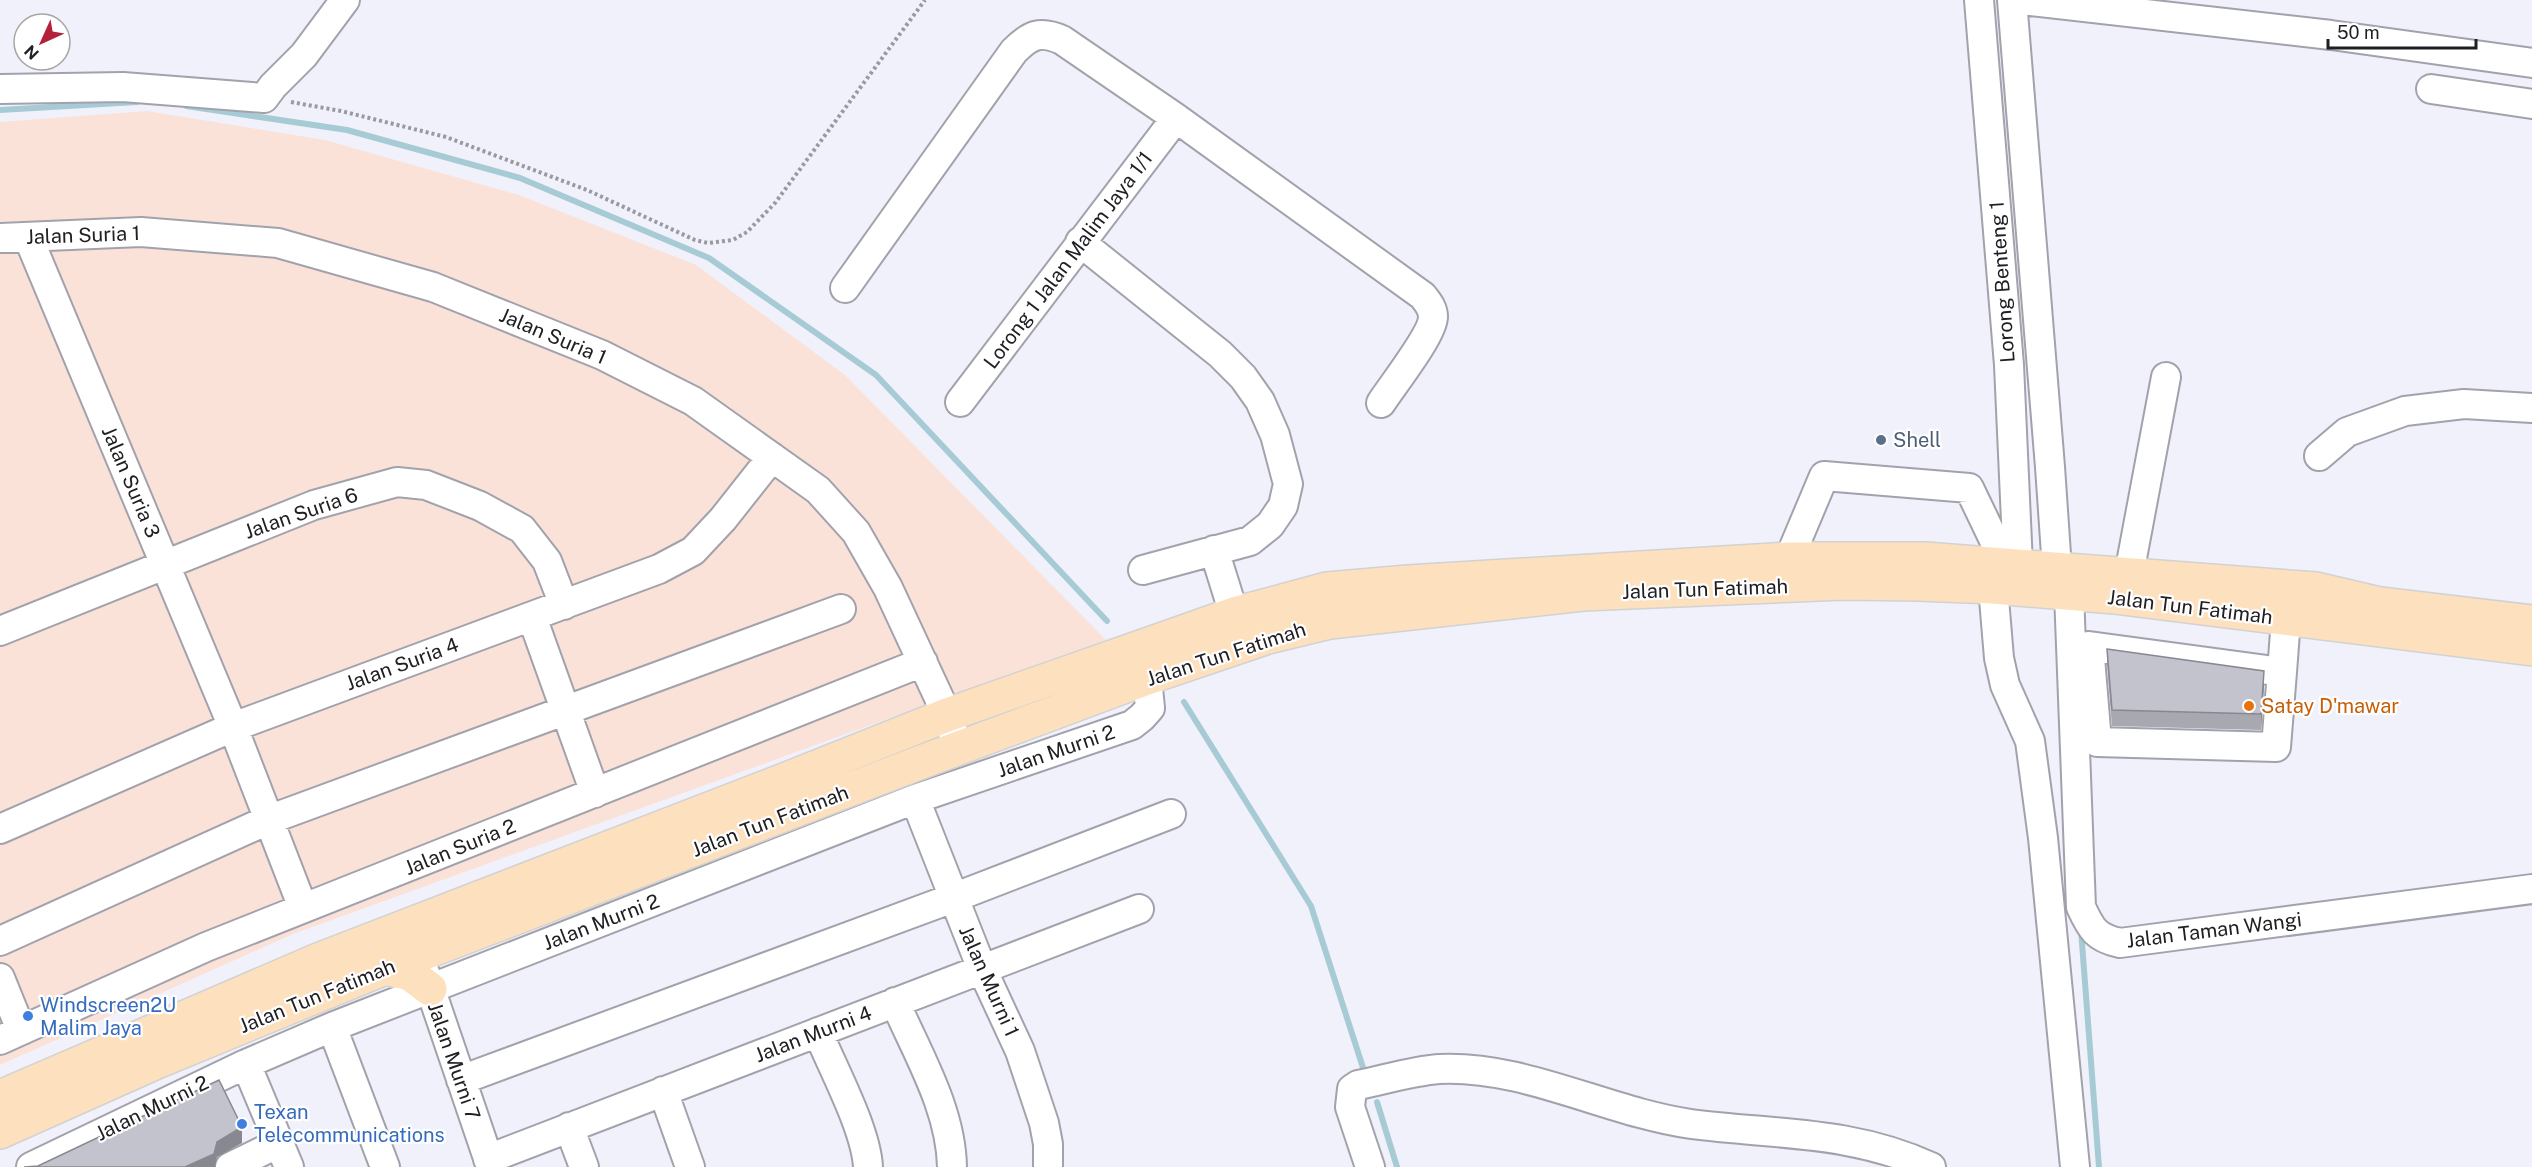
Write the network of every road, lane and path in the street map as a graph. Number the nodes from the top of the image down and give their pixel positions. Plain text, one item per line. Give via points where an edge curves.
1 (345, 0) edge
2 (925, 0) edge
3 (1979, 0) edge
4 (2012, 0) edge
5 (2022, 0) edge
6 (2532, 63) edge
7 (0, 89) edge
8 (2431, 89) dead end
9 (264, 98) junction
10 (2532, 104) edge
11 (1176, 118) junction
12 (14, 238) edge
13 (1080, 242) junction
14 (845, 288) dead end
15 (2166, 377) dead end
16 (960, 402) dead end
17 (1381, 403) dead end
18 (2532, 408) edge
19 (2319, 456) dead end
20 (772, 457) junction
21 (1214, 550) junction
22 (1790, 559) junction
23 (166, 564) junction
24 (1143, 570) dead end
25 (2006, 572) junction
26 (2129, 574) junction
27 (2063, 581) junction
28 (2316, 589) junction
29 (2532, 604) edge
30 (564, 605) junction
31 (841, 609) dead end
32 (1234, 614) junction
33 (532, 617) junction
34 (2301, 621) junction
35 (2532, 622) edge
36 (0, 631) edge
37 (2532, 649) edge
38 (923, 662) junction
39 (2532, 667) edge
40 (2282, 672) junction
41 (1147, 678) junction
42 (564, 710) junction
43 (947, 715) junction
44 (233, 727) junction
45 (959, 749) junction
46 (595, 793) junction
47 (915, 799) junction
48 (1172, 814) dead end
49 (268, 820) junction
50 (0, 829) edge
51 (2532, 889) edge
52 (953, 897) junction
53 (303, 908) junction
54 (1138, 909) dead end
55 (415, 940) junction
56 (0, 941) edge
57 (385, 968) junction
58 (982, 969) junction
59 (0, 978) edge
60 (430, 989) junction
61 (895, 1002) junction
62 (332, 1027) junction
63 (818, 1032) junction
64 (11, 1035) edge
65 (246, 1064) junction
66 (460, 1080) junction
67 (663, 1091) junction
68 (0, 1097) edge
69 (569, 1127) junction
70 (0, 1132) edge
71 (284, 1155) edge
72 (489, 1163) edge
73 (31, 1167) edge
74 (230, 1167) edge
75 (385, 1167) edge
76 (584, 1167) edge
77 (690, 1167) edge
78 (868, 1167) edge
79 (952, 1167) edge
80 (1048, 1167) edge
81 (1370, 1167) edge
82 (1931, 1167) edge
83 (2075, 1167) edge

1 - 9 street via 304,55
2 - 9 path via 775,203 747,232 720,243 695,240 587,190 446,137 341,111
3 - 25 street, Lorong Benteng 1 via 2009,365
4 - 27 street, Jalan Taman Wangi
5 - 6 street via 2331,35
7 - 9 street via 123,87
8 - 10 street
11 - 13 street, Lorong 1 Jalan Malim Jaya 1/1
11 - 14 street via 1062,40 1049,34 1024,41
11 - 17 street via 1423,296 1432,307 1428,332
12 - 20 street, Jalan Suria 1 via 141,232 278,243 433,287 612,360 693,402
12 - 23 street, Jalan Suria 3
13 - 16 street, Lorong 1 Jalan Malim Jaya 1/1
13 - 21 street via 1220,354 1260,401 1275,435 1288,484 1283,506 1270,525 1250,541
15 - 26 street
18 - 19 street via 2464,404 2405,411 2347,432
20 - 30 street, Jalan Suria 4 via 693,551 658,569
20 - 38 street, Jalan Suria 1 via 818,490 856,532
21 - 24 street
21 - 32 street
22 - 25 main road, Jalan Tun Fatimah via 1925,559
22 - 25 street via 1824,476 1969,488
22 - 32 main road, Jalan Tun Fatimah via 1358,585 1327,589
23 - 30 street, Jalan Suria 6 via 314,505 397,482 426,485 480,506 522,529 547,561
23 - 36 street, Jalan Suria 6
23 - 44 street, Jalan Suria 3
25 - 27 main road, Jalan Tun Fatimah
25 - 41 main road, Jalan Tun Fatimah via 1843,584 1583,594 1362,617 1268,637
25 - 83 street, Lorong Benteng 1 via 1999,658 2005,685 2030,741
26 - 27 main road, Jalan Tun Fatimah
26 - 28 main road, Jalan Tun Fatimah
27 - 34 main road, Jalan Tun Fatimah
27 - 51 street, Jalan Taman Wangi via 2081,907 2090,926 2104,940 2120,944
28 - 29 main road via 2380,589
28 - 35 main road, Jalan Tun Fatimah via 2380,604
30 - 33 street, Jalan Suria 4
31 - 42 street
32 - 43 main road, Jalan Tun Fatimah
33 - 42 street
33 - 44 street, Jalan Suria 4
34 - 37 main road, Jalan Tun Fatimah
34 - 39 main road via 2374,643
34 - 40 street
38 - 43 street, Jalan Suria 1
38 - 46 street, Jalan Suria 2
40 - 40 street via 2089,646 2097,742 2276,747
41 - 45 main road, Jalan Tun Fatimah
41 - 47 street, Jalan Murni 2 via 1150,708 1132,725
42 - 46 street
42 - 49 street
43 - 45 street, Jalan Suria 1
43 - 55 main road, Jalan Tun Fatimah
44 - 49 street, Jalan Suria 3
44 - 50 street, Jalan Suria 4
45 - 55 main road, Jalan Tun Fatimah
46 - 53 street, Jalan Suria 2
47 - 52 street, Jalan Murni 1
47 - 60 street, Jalan Murni 2
48 - 52 street
49 - 53 street, Jalan Suria 3
49 - 56 street
52 - 58 street, Jalan Murni 1
52 - 66 street
53 - 64 street, Jalan Suria 2
54 - 58 street, Jalan Murni 4
55 - 57 main road, Jalan Tun Fatimah
55 - 60 street, Jalan Murni 7
55 - 68 main road, Jalan Tun Fatimah via 318,960
57 - 60 main road via 410,974
57 - 70 main road, Jalan Tun Fatimah via 159,1061
58 - 61 street, Jalan Murni 4
58 - 80 street, Jalan Murni 1 via 1027,1071 1044,1124
59 - 64 street
60 - 62 street, Jalan Murni 2
60 - 66 street, Jalan Murni 7
61 - 63 street, Jalan Murni 4
61 - 79 street via 945,1116 952,1142
62 - 65 street, Jalan Murni 2
62 - 75 street
63 - 67 street, Jalan Murni 4
63 - 78 street via 859,1130
65 - 71 street
65 - 73 street, Jalan Murni 2
66 - 72 street, Jalan Murni 7
67 - 69 street, Jalan Murni 4
67 - 77 street
69 - 72 street, Jalan Murni 4
69 - 76 street
71 - 74 street
81 - 82 street via 1350,1107 1352,1089 1438,1069 1514,1077 1632,1112 1691,1124 1860,1142

